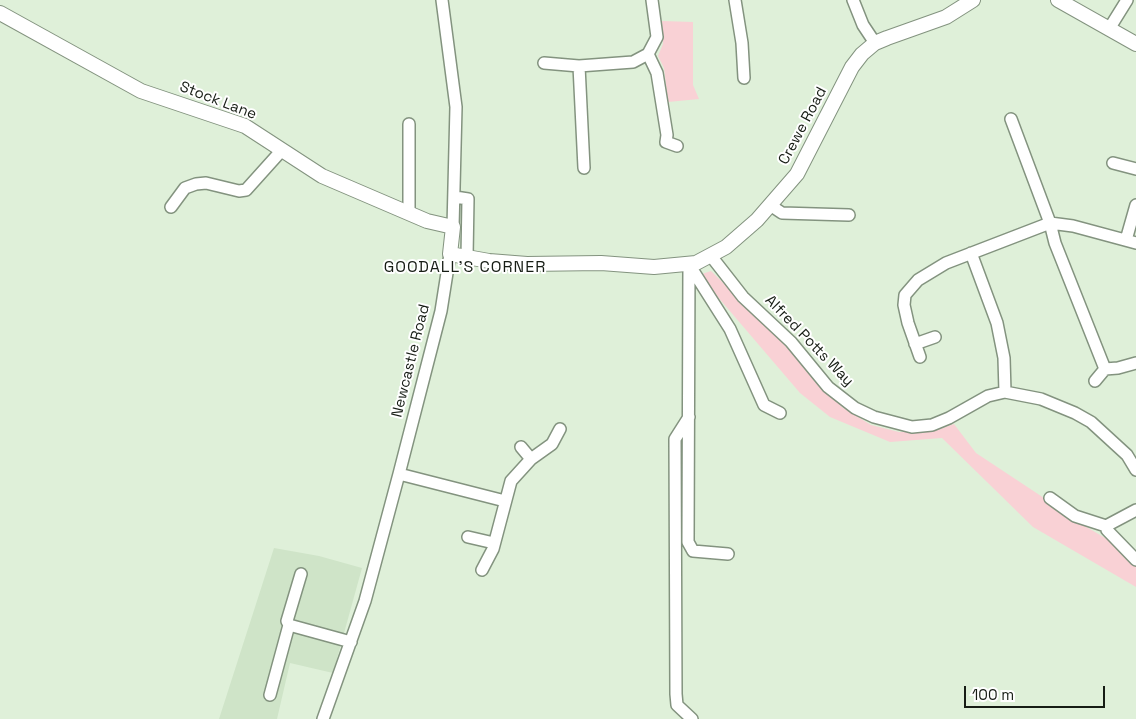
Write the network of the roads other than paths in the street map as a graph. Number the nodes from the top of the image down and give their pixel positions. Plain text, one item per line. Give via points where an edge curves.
1 (442, 0) edge
2 (652, 0) edge
3 (735, 0) edge
4 (852, 0) edge
5 (973, 0) edge
6 (1060, 0) edge
7 (1127, 0) edge
8 (0, 13) edge
9 (1109, 29) junction
10 (875, 43) junction
11 (1136, 44) edge
12 (648, 54) junction
13 (544, 63) dead end
14 (578, 66) junction
15 (744, 78) dead end
16 (1011, 119) dead end
17 (409, 124) dead end
18 (677, 146) dead end
19 (282, 150) junction
20 (1113, 163) dead end
21 (584, 168) dead end
22 (1136, 169) edge
23 (455, 197) junction
24 (770, 205) junction
25 (1136, 205) edge
26 (171, 207) dead end
27 (409, 213) junction
28 (849, 215) dead end
29 (1050, 223) junction
30 (453, 227) junction
31 (1131, 242) edge
32 (971, 253) junction
33 (450, 254) junction
34 (711, 256) junction
35 (467, 257) junction
36 (689, 264) junction
37 (935, 337) dead end
38 (915, 344) junction
39 (920, 357) dead end
40 (1136, 363) edge
41 (1104, 369) junction
42 (1095, 381) dead end
43 (1006, 392) junction
44 (780, 413) dead end
45 (689, 417) junction
46 (560, 429) dead end
47 (521, 447) dead end
48 (531, 459) junction
49 (1136, 470) edge
50 (400, 474) junction
51 (1050, 498) dead end
52 (505, 501) junction
53 (1136, 510) edge
54 (1107, 532) junction
55 (468, 537) dead end
56 (494, 546) junction
57 (728, 554) dead end
58 (1136, 560) edge
59 (482, 570) dead end
60 (301, 574) dead end
61 (289, 625) junction
62 (350, 642) junction
63 (270, 695) dead end
64 (324, 719) edge
65 (692, 719) edge

1 - 23 street, Newcastle Road via 456,107
2 - 12 street via 657,37
3 - 15 street
4 - 10 street
5 - 10 main road, Crewe Road via 946,17
6 - 9 main road
7 - 9 street
8 - 19 main road, Stock Lane via 141,91 245,126
9 - 11 main road
10 - 24 main road, Crewe Road via 852,67 797,174
12 - 14 street via 633,62
12 - 18 street via 657,73 666,142
13 - 14 street
14 - 21 street
16 - 29 street
17 - 27 street
19 - 26 street via 246,190 196,184 185,188
19 - 27 main road, Stock Lane via 322,176
20 - 22 street
23 - 30 street, Newcastle Road
23 - 35 street via 468,198
24 - 28 street via 782,213
24 - 34 main road, Crewe Road via 745,230
25 - 31 street
27 - 30 main road, Stock Lane
29 - 31 street
29 - 32 street
29 - 41 street
30 - 33 main road, Newcastle Road
32 - 38 street via 927,274 905,295 904,305
32 - 43 street via 997,323
33 - 35 main road, Crewe Road
33 - 50 street, Newcastle Road via 440,311
34 - 36 main road, Crewe Road
34 - 43 street, Alfred Potts Way via 744,297 791,342 828,387 855,408 874,417 912,426 932,425 988,396
35 - 36 main road, Crewe Road via 527,264 601,263 654,267
36 - 44 street via 730,329 764,405
36 - 45 street
37 - 38 street
38 - 39 street
40 - 41 street
41 - 42 street
43 - 49 street, Alfred Potts Way via 1041,399 1083,417 1106,434
45 - 57 street via 688,542 693,551
45 - 65 street via 676,439 676,694 677,705
46 - 48 street via 552,444
47 - 48 street
48 - 52 street via 514,475
50 - 52 street
50 - 62 street, Newcastle Road via 365,601
51 - 54 street via 1075,516
52 - 56 street
53 - 54 street
54 - 58 street
55 - 56 street
56 - 59 street
60 - 61 street via 287,621
61 - 62 street
61 - 63 street
62 - 64 street, Newcastle Road

